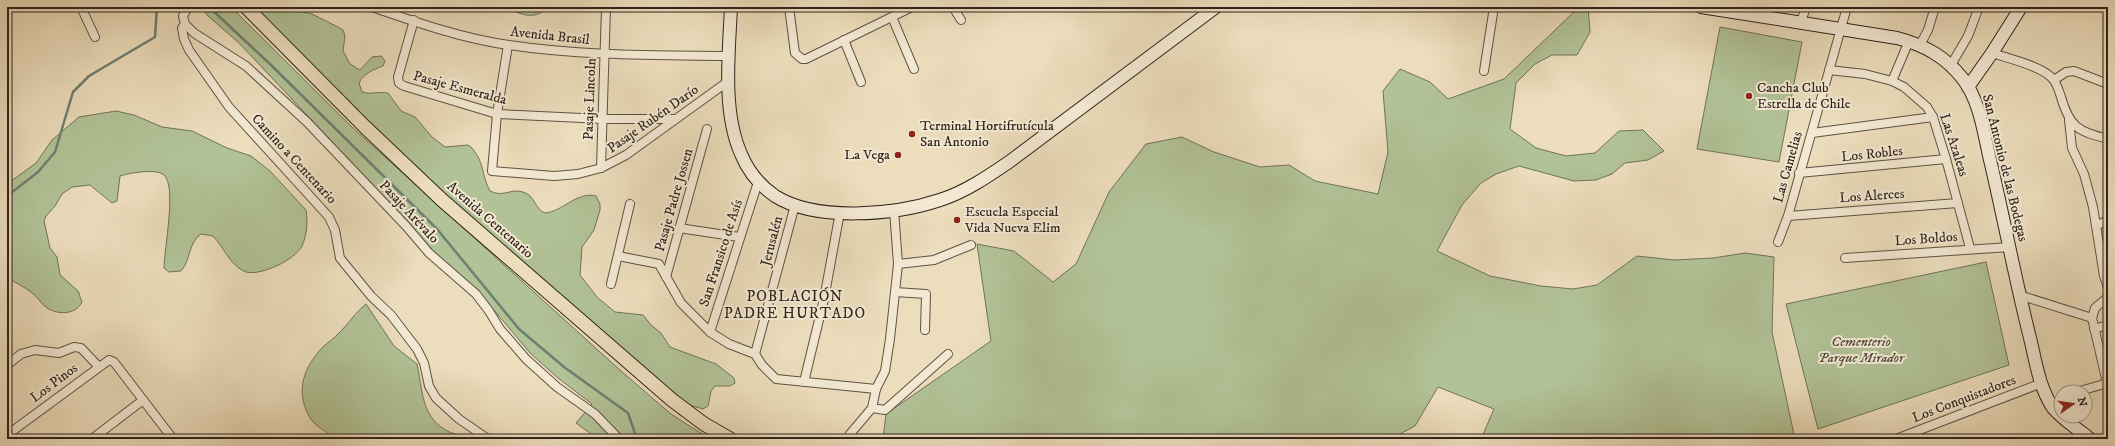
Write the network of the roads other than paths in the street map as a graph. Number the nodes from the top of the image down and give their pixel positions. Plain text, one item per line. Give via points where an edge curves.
1 (81, 7) edge
2 (188, 7) edge
3 (246, 7) edge
4 (372, 7) edge
5 (606, 7) edge
6 (731, 7) edge
7 (789, 7) edge
8 (912, 7) edge
9 (953, 7) edge
10 (1216, 7) edge
11 (1494, 7) edge
12 (1701, 7) edge
13 (1806, 7) edge
14 (1847, 7) edge
15 (1935, 7) edge
16 (1979, 7) edge
17 (2021, 7) edge
18 (892, 17) junction
19 (414, 20) junction
20 (961, 20) dead end
21 (1801, 22) junction
22 (185, 24) junction
23 (1840, 28) junction
24 (95, 38) dead end
25 (844, 40) junction
26 (1915, 43) junction
27 (508, 45) junction
28 (1992, 53) junction
29 (605, 54) junction
30 (730, 56) junction
31 (1951, 66) junction
32 (914, 69) dead end
33 (1829, 70) junction
34 (1484, 71) dead end
35 (730, 80) junction
36 (2054, 80) junction
37 (1892, 81) junction
38 (861, 82) dead end
39 (2108, 84) edge
40 (1968, 86) junction
41 (497, 114) junction
42 (1932, 117) junction
43 (603, 119) junction
44 (675, 120) junction
45 (2069, 120) junction
46 (707, 129) dead end
47 (1812, 133) junction
48 (2108, 139) edge
49 (1946, 159) junction
50 (601, 168) junction
51 (1800, 173) junction
52 (758, 182) junction
53 (1958, 203) junction
54 (630, 204) dead end
55 (795, 205) junction
56 (894, 210) junction
57 (840, 212) junction
58 (1788, 216) junction
59 (2108, 220) edge
60 (2096, 226) junction
61 (679, 228) junction
62 (739, 237) junction
63 (1778, 242) dead end
64 (971, 245) dead end
65 (2010, 247) junction
66 (1970, 248) junction
67 (618, 256) junction
68 (1845, 258) dead end
69 (898, 264) junction
70 (666, 277) junction
71 (611, 284) dead end
72 (2108, 288) edge
73 (895, 292) junction
74 (2019, 296) junction
75 (2108, 296) edge
76 (2092, 318) junction
77 (2108, 324) edge
78 (2094, 329) junction
79 (926, 330) dead end
80 (710, 332) junction
81 (755, 354) junction
82 (948, 354) dead end
83 (7, 365) edge
84 (98, 366) junction
85 (804, 382) junction
86 (2042, 383) junction
87 (2107, 383) edge
88 (2093, 387) edge
89 (876, 389) junction
90 (2053, 398) edge
91 (143, 400) junction
92 (872, 408) junction
93 (2071, 424) edge
94 (7, 436) edge
95 (92, 439) edge
96 (173, 439) edge
97 (488, 439) edge
98 (619, 439) edge
99 (730, 439) edge
100 (848, 439) edge
101 (1896, 439) edge
102 (2090, 439) edge

1 - 24 street
2 - 22 street via 183,16
3 - 99 main road, Avenida Centenario via 365,127 442,200 672,400 704,424
4 - 19 street, Avenida Brasil
5 - 29 street, Pasaje Lincoln
6 - 30 street
7 - 25 street via 795,53 799,58 806,59
8 - 18 street
9 - 20 street
10 - 56 street via 996,171 941,200
11 - 34 street
12 - 21 street, San Antonio de las Bodegas
13 - 21 street
14 - 23 street, Las Camelias
15 - 26 street via 1928,30
16 - 31 street via 1968,36
17 - 28 street
18 - 25 street
18 - 32 street
19 - 27 street, Avenida Brasil
19 - 41 street, Pasaje Esmeralda via 398,78 400,83
21 - 23 street, San Antonio de las Bodegas
22 - 97 street, Camino a Centenario via 182,28 186,44 221,96 249,131 329,217 343,263 391,315 417,349 424,363 429,386 436,398 459,419
22 - 98 street, Pasaje Arévalo via 194,33 246,66 307,122 429,253 476,294 500,329 526,358 553,384 595,414
23 - 26 street, San Antonio de las Bodegas
23 - 33 street, Las Camelias
25 - 38 street
26 - 31 street, San Antonio de las Bodegas via 1935,52
26 - 37 street
27 - 29 street, Avenida Brasil
27 - 41 street
28 - 36 street via 2044,72
28 - 40 street
29 - 30 street, Avenida Brasil
29 - 43 street, Pasaje Lincoln
30 - 35 street
31 - 40 street, San Antonio de las Bodegas
33 - 37 street, Las Azaleas via 1865,74
33 - 47 street, Las Camelias
35 - 44 street, Pasaje Rubén Darío
35 - 52 street via 733,131 742,155
36 - 39 street via 2066,72 2074,71
36 - 45 street
37 - 42 street, Las Azaleas via 1917,96
40 - 65 street, San Antonio de las Bodegas via 1979,115
41 - 43 street, Pasaje Esmeralda
41 - 50 street, Pasaje Rubén Darío via 492,171 554,176 578,174
42 - 47 street
42 - 49 street, Las Azaleas
43 - 44 street, Pasaje Esmeralda
43 - 50 street, Pasaje Lincoln
44 - 50 street, Pasaje Rubén Darío via 626,155
45 - 48 street via 2081,129
45 - 60 street via 2072,148 2084,174
46 - 61 street, Pasaje Padre Jossen
47 - 51 street, Las Camelias
49 - 51 street, Los Robles
49 - 53 street, Las Azaleas
51 - 58 street, Las Camelias
52 - 55 street via 774,195
52 - 62 street, San Fransico de Asís
53 - 58 street, Los Alerces
53 - 66 street, Las Azaleas
54 - 67 street
55 - 57 street
55 - 81 street, Jerusalén
56 - 57 street
56 - 69 street
57 - 85 street via 824,299
58 - 63 street, Las Camelias
59 - 60 street
60 - 72 street
61 - 62 street
61 - 70 street, Pasaje Padre Jossen
62 - 80 street, San Fransico de Asís
64 - 69 street via 934,260
65 - 66 street, Los Boldos
65 - 74 street, San Antonio de las Bodegas
66 - 68 street, Los Boldos
67 - 70 street via 659,264
67 - 71 street
69 - 73 street
70 - 80 street via 682,303
73 - 79 street via 926,294
73 - 89 street via 885,371
74 - 76 street
74 - 86 street, San Antonio de las Bodegas
75 - 76 street via 2095,308
76 - 78 street
77 - 78 street
78 - 87 street
80 - 81 street via 729,344
81 - 85 street via 776,379
82 - 92 street via 885,410
83 - 84 street via 20,354 35,350 59,353 74,347 81,348
84 - 91 street via 107,360 112,361
84 - 94 street, Los Pinos
85 - 89 street
86 - 90 street, San Antonio de las Bodegas
86 - 101 street, Los Conquistadores
87 - 88 street
89 - 92 street
91 - 95 street
91 - 96 street
92 - 100 street
93 - 102 street, San Antonio de las Bodegas

